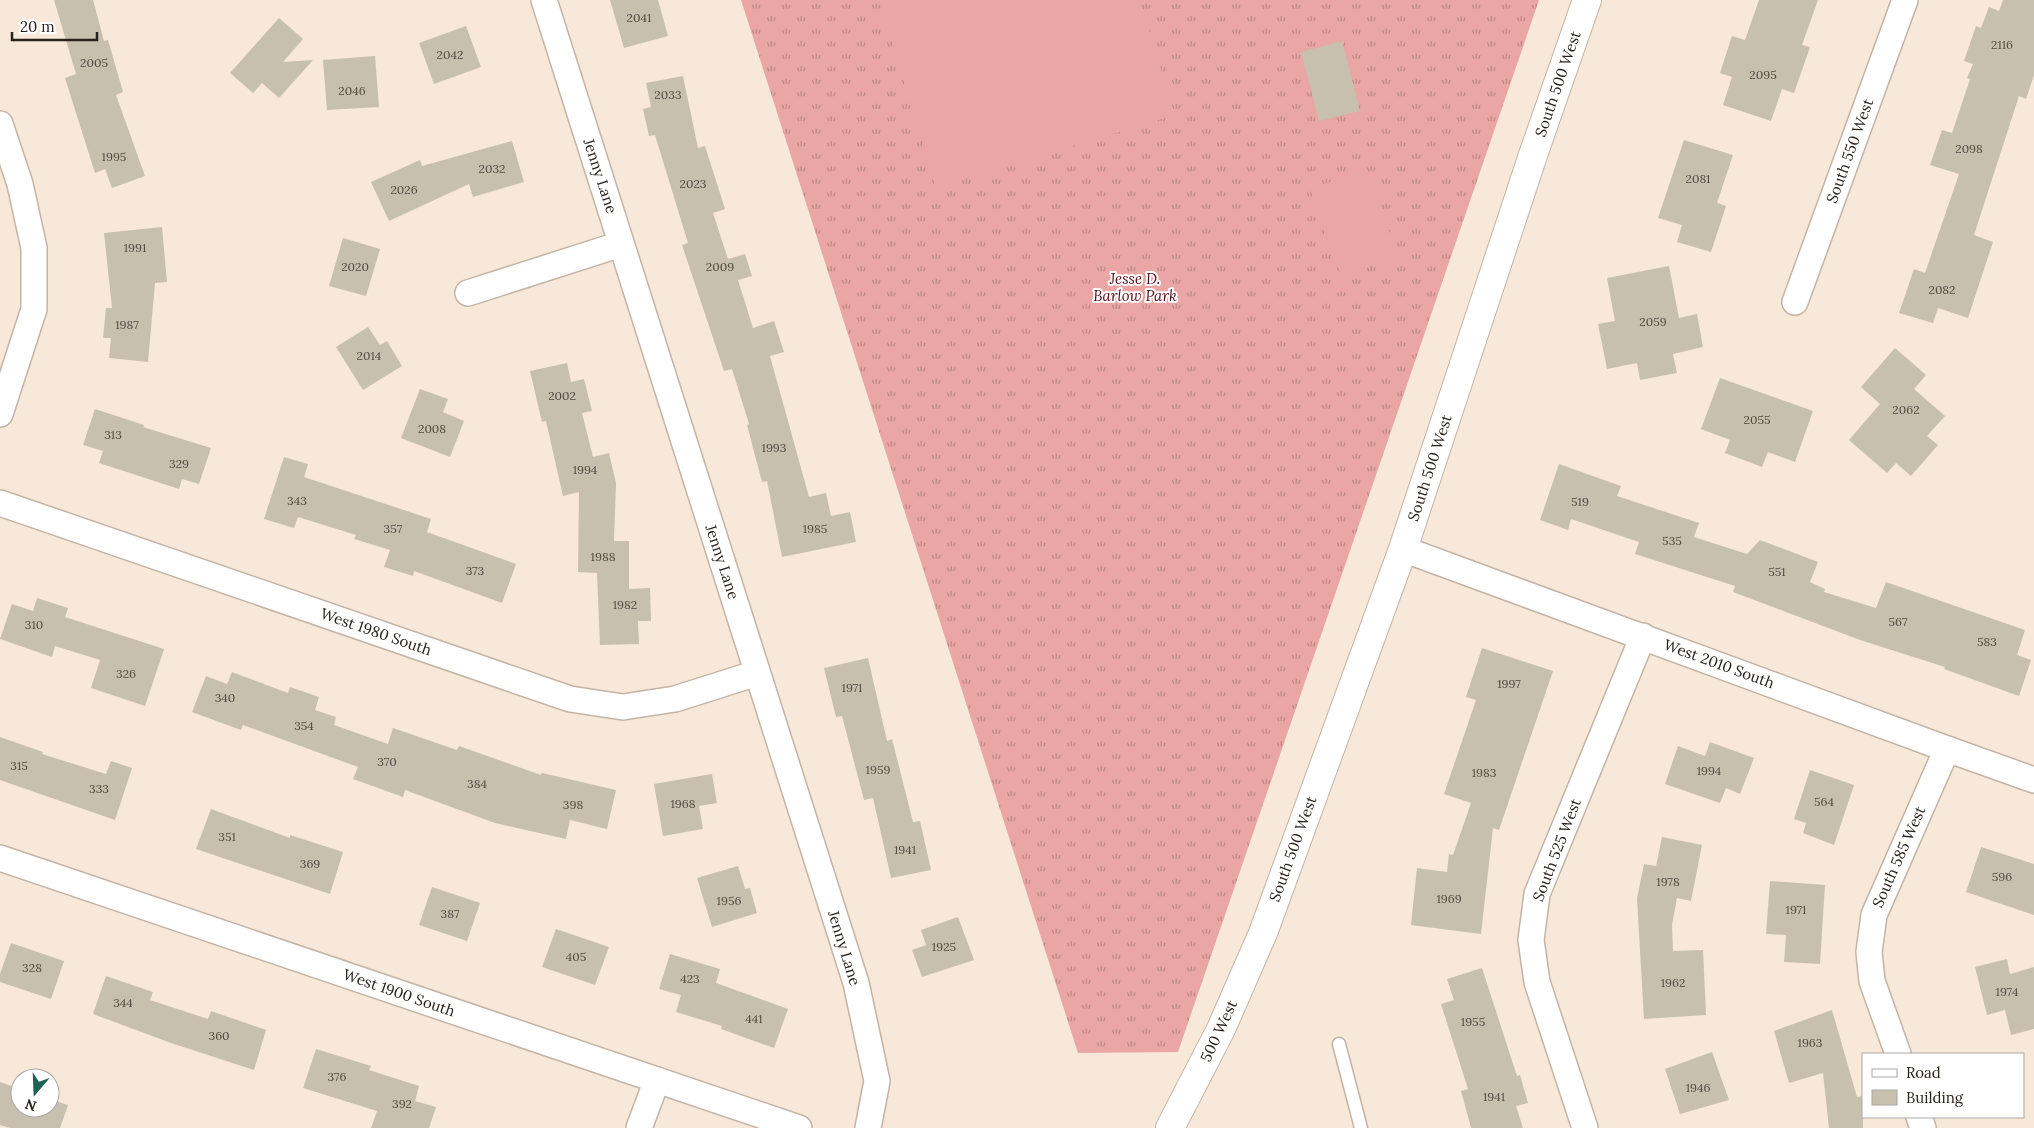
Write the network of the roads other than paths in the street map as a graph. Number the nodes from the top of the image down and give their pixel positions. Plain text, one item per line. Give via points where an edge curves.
1 (544, 0) edge
2 (1587, 0) edge
3 (1905, 0) edge
4 (0, 124) edge
5 (621, 244) junction
6 (468, 294) dead end
7 (1795, 302) dead end
8 (0, 414) edge
9 (0, 503) edge
10 (1403, 549) junction
11 (1643, 636) junction
12 (757, 673) junction
13 (1947, 749) junction
14 (2034, 780) edge
15 (0, 858) edge
16 (1263, 933) joint
17 (1339, 1044) dead end
18 (1898, 1053) edge
19 (657, 1080) junction
20 (639, 1128) edge
21 (798, 1128) edge
22 (868, 1128) edge
23 (1170, 1128) edge
24 (1360, 1128) edge
25 (1585, 1128) edge

1 - 5 street, Jenny Lane
2 - 10 street, South 500 West
3 - 7 street, South 550 West
4 - 8 street via 20,184 34,248 34,309
5 - 6 street
5 - 12 street, Jenny Lane
9 - 12 street, West 1980 South via 570,699 623,707 674,699
10 - 11 street, West 2010 South
10 - 16 street, South 500 West
11 - 13 street, West 2010 South
11 - 25 street, South 525 West via 1537,894 1531,940 1537,982
12 - 22 street, Jenny Lane via 856,983 877,1081
13 - 14 street, West 2010 South
13 - 18 street, South 585 West via 1874,915 1869,952 1872,981
15 - 19 street, West 1900 South
16 - 23 street, 500 West via 1222,1029
17 - 24 lane
19 - 20 street
19 - 21 street, West 1900 South

